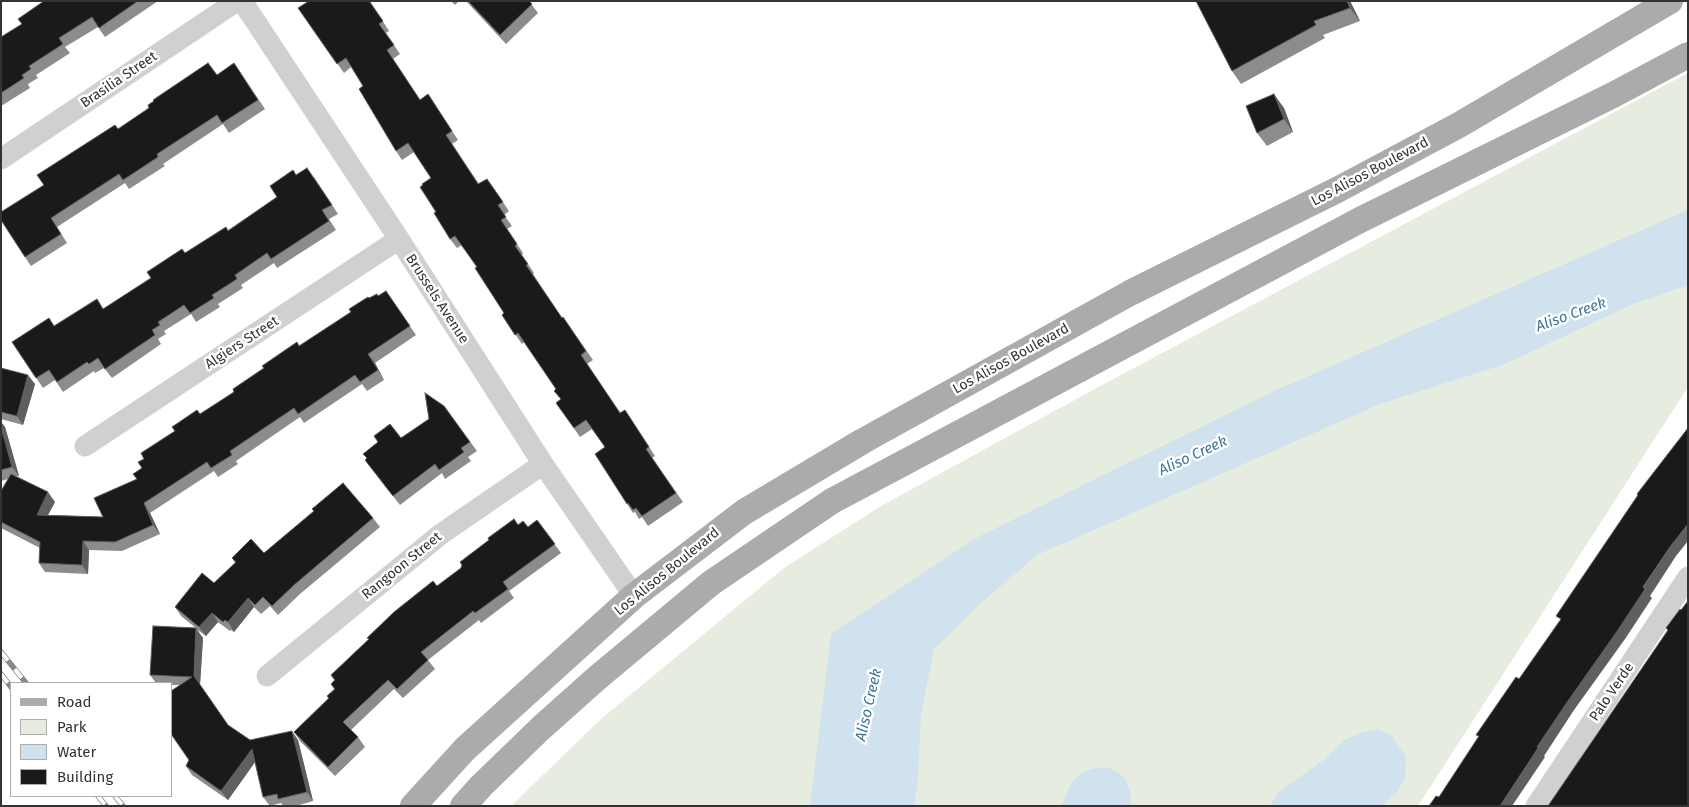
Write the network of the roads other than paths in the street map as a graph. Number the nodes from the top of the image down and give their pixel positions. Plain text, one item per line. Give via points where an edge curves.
1 (238, 1) edge
2 (242, 1) edge
3 (1670, 1) edge
4 (1688, 55) edge
5 (1, 158) edge
6 (399, 239) junction
7 (85, 446) dead end
8 (543, 464) junction
9 (1688, 577) edge
10 (634, 596) junction
11 (267, 676) dead end
12 (414, 806) edge
13 (463, 806) edge
14 (1536, 806) edge

1 - 5 street, Brasilia Street
2 - 6 street, Brussels Avenue
3 - 10 main road, Los Alisos Boulevard via 1460,125 1130,293 864,441 744,512
4 - 13 main road via 1360,220 832,501 711,583 540,728
6 - 7 street, Algiers Street
6 - 8 street, Brussels Avenue
8 - 10 street, Brussels Avenue
8 - 11 street, Rangoon Street via 441,534
9 - 14 street, Palo Verde
10 - 12 main road, Los Alisos Boulevard via 465,749

